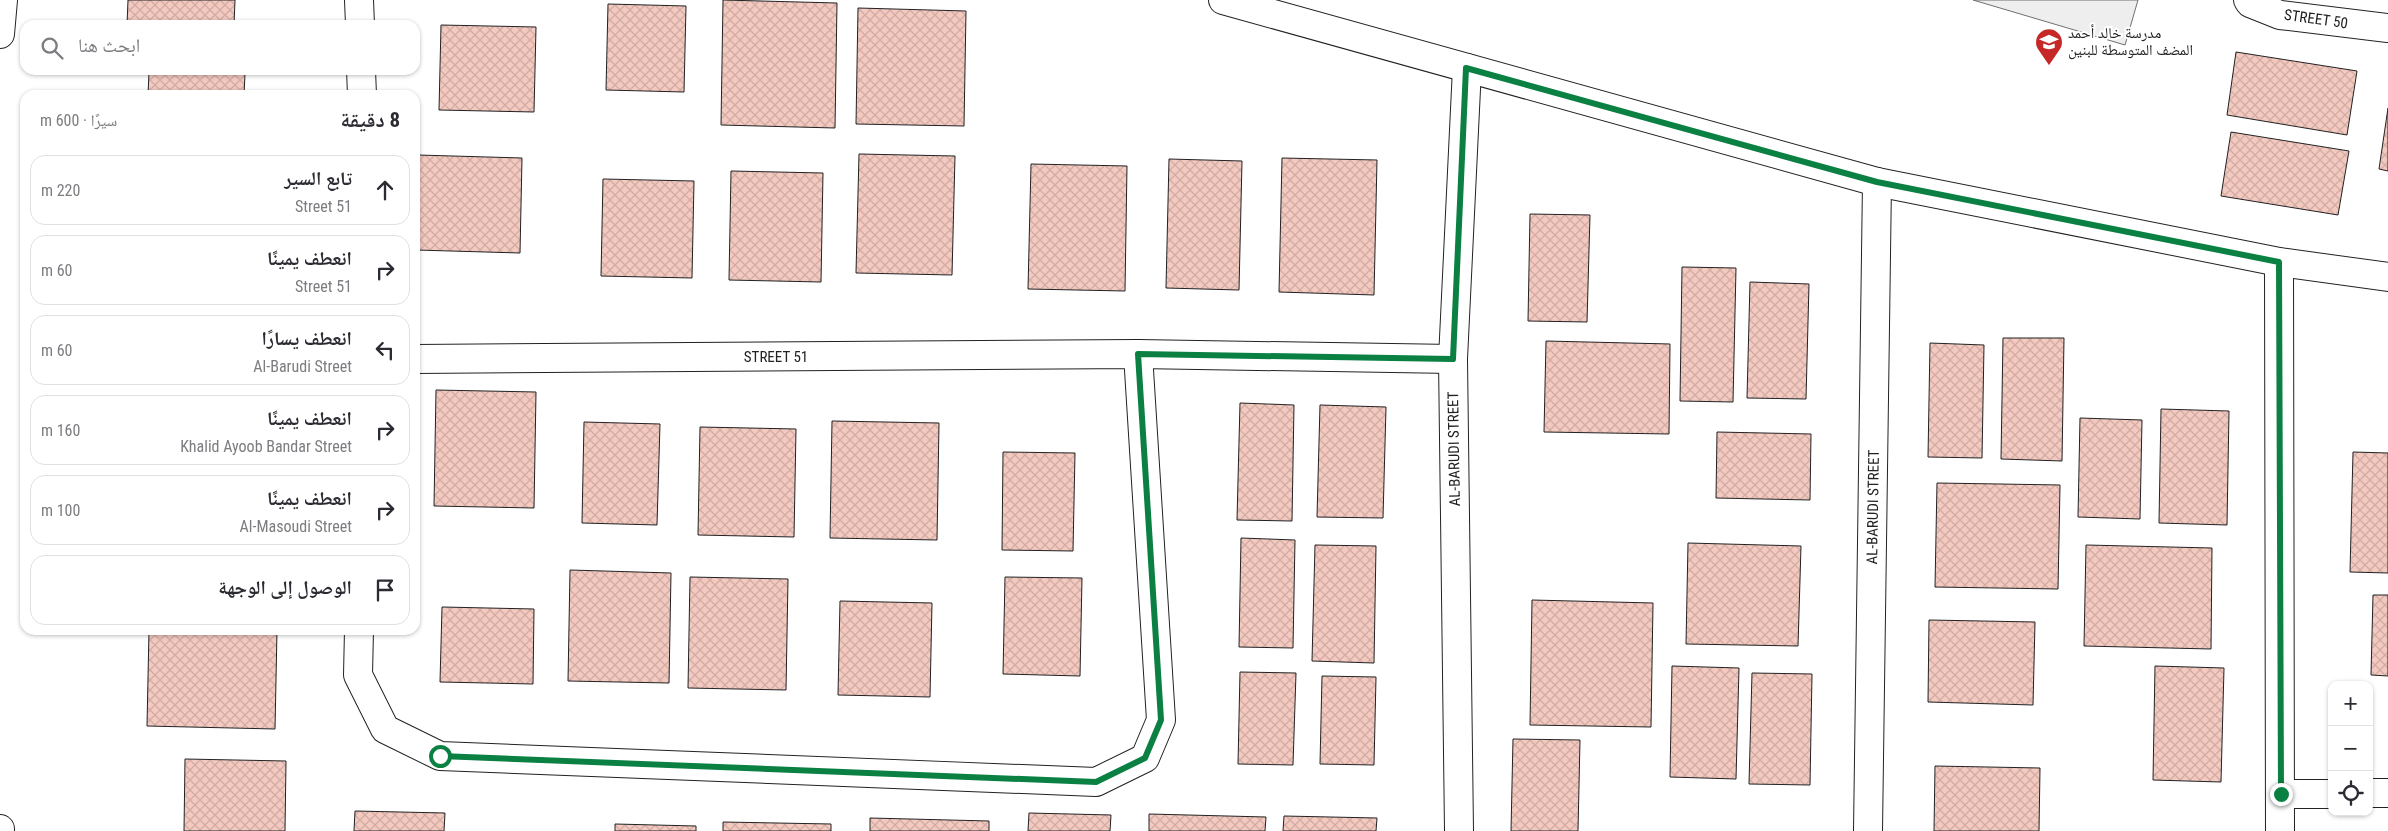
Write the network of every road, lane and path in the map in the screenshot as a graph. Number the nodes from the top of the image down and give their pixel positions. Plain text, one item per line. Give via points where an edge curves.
1 (3, 0) edge
2 (359, 0) edge
3 (1223, 0) edge
4 (2248, 0) edge
5 (360, 20) edge
6 (2388, 28) edge
7 (0, 34) edge
8 (1466, 68) junction
9 (361, 75) edge
10 (362, 90) edge
11 (1877, 182) junction
12 (2279, 262) junction
13 (2388, 277) edge
14 (1138, 354) junction
15 (420, 359) edge
16 (1453, 359) junction
17 (359, 635) edge
18 (2373, 793) edge
19 (2388, 793) edge
20 (2281, 794) junction
21 (2328, 794) edge
22 (1459, 831) edge
23 (1868, 831) edge
24 (2280, 831) edge

1 - 7 street
2 - 5 street
3 - 8 street
4 - 6 street, STREET 50 via 2280,15
8 - 11 street
8 - 16 street, AL-BARUDI STREET
9 - 10 street
11 - 12 street
11 - 23 street, AL-BARUDI STREET
12 - 13 street
12 - 20 street
14 - 15 street, STREET 51
14 - 16 street, STREET 51
14 - 17 street via 1161,720 1145,758 1096,782 440,756 385,728 358,675
16 - 22 street, AL-BARUDI STREET
18 - 19 street
20 - 21 street
20 - 24 street

